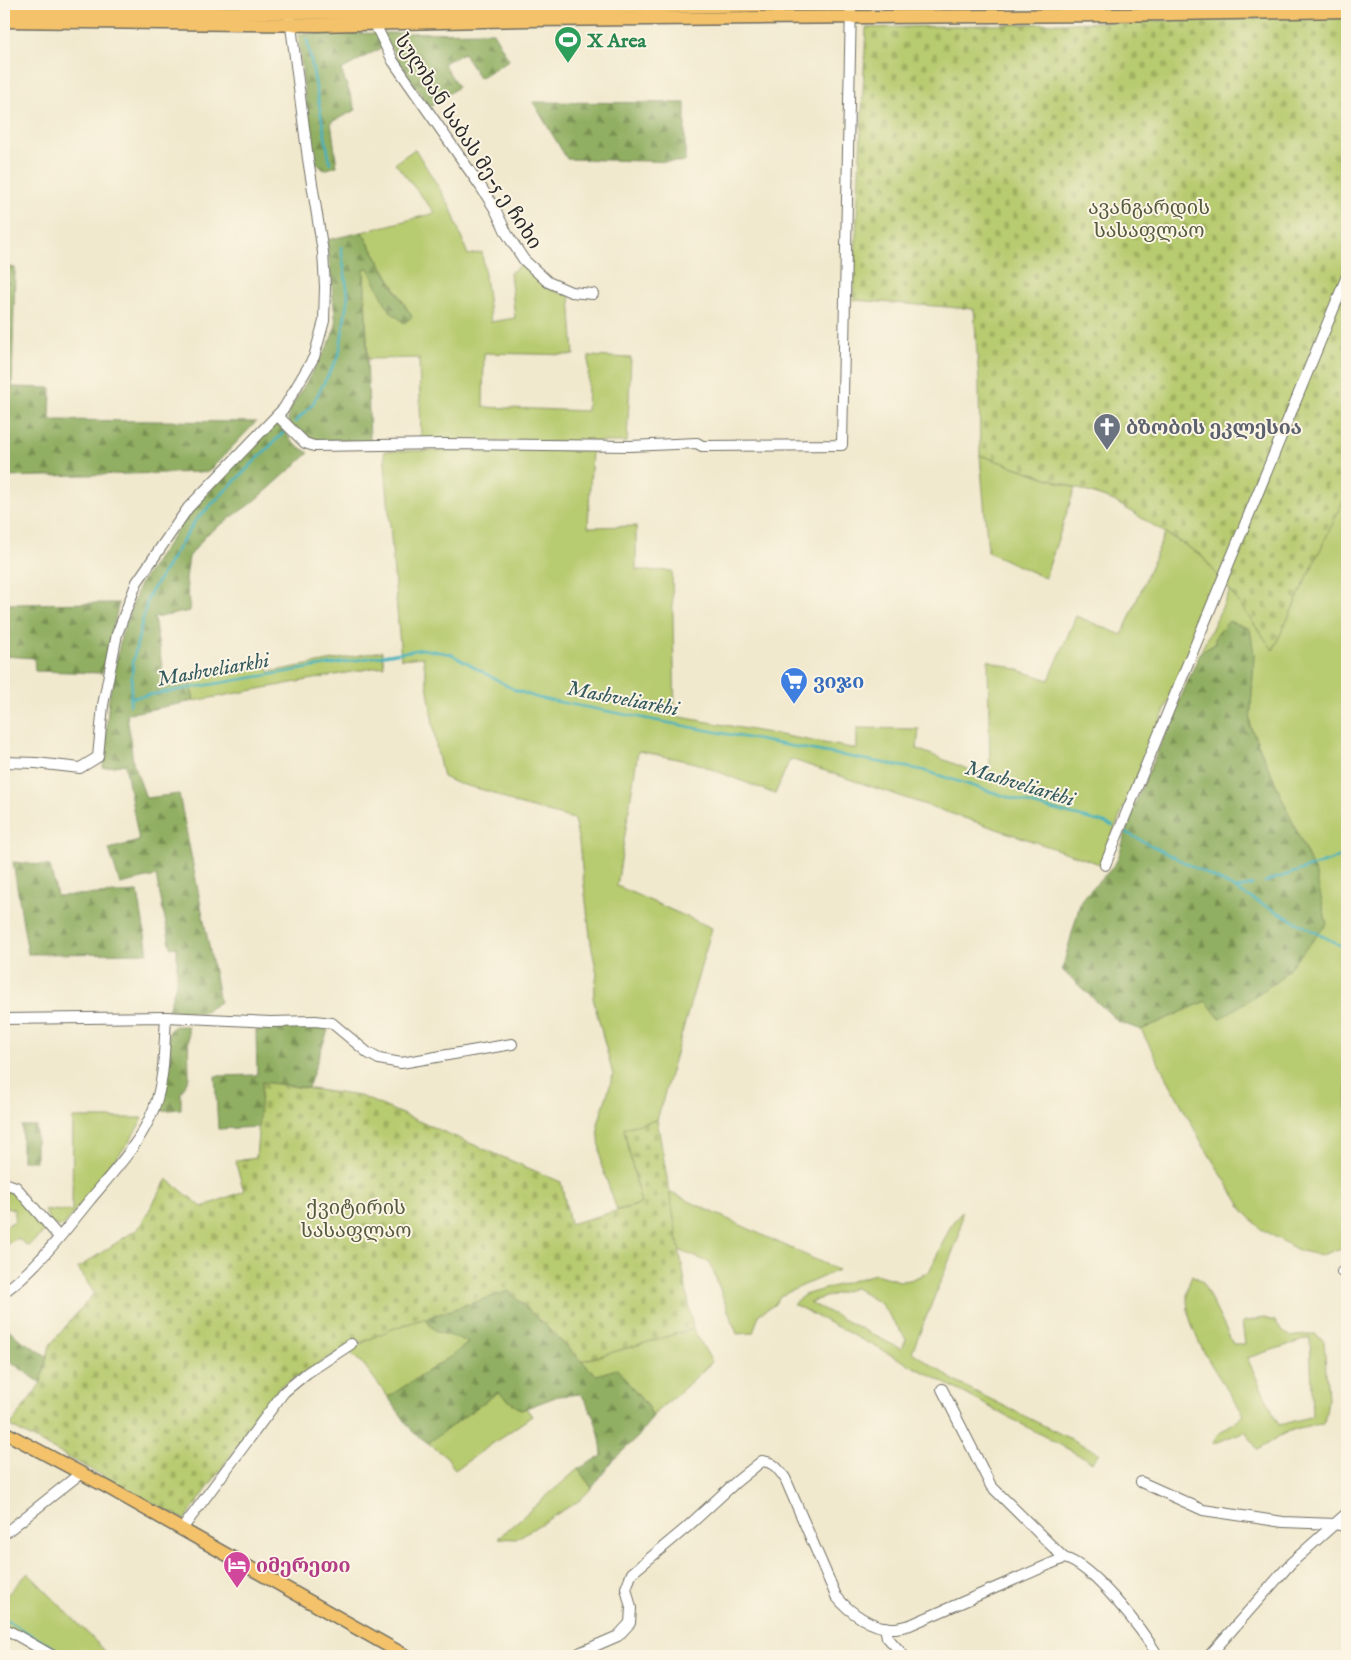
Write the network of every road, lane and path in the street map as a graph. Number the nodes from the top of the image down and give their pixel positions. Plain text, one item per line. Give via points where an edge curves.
1 (828, 4) edge
2 (851, 4) edge
3 (929, 4) edge
4 (939, 4) edge
5 (690, 5) edge
6 (365, 8) edge
7 (1344, 9) edge
8 (1073, 10) edge
9 (4, 11) edge
10 (850, 18) junction
11 (290, 19) junction
12 (316, 19) junction
13 (693, 20) junction
14 (4, 21) edge
15 (375, 24) junction
16 (1347, 276) edge
17 (593, 294) dead end
18 (278, 416) junction
19 (4, 762) edge
20 (1105, 865) dead end
21 (166, 1017) junction
22 (4, 1019) edge
23 (512, 1044) dead end
24 (4, 1183) edge
25 (59, 1237) junction
26 (4, 1292) edge
27 (351, 1344) dead end
28 (942, 1389) dead end
29 (4, 1432) edge
30 (81, 1473) junction
31 (1141, 1482) dead end
32 (1347, 1513) edge
33 (1335, 1524) junction
34 (1347, 1527) edge
35 (182, 1528) junction
36 (4, 1534) edge
37 (1064, 1558) junction
38 (885, 1626) junction
39 (4, 1628) edge
40 (53, 1656) edge
41 (406, 1656) edge
42 (575, 1656) edge
43 (904, 1656) edge
44 (1158, 1656) edge
45 (1209, 1656) edge

1 - 5 main road
2 - 10 street
3 - 4 main road
5 - 6 main road
5 - 13 street
6 - 12 main road
6 - 15 street, სულხან საბას მე-5 ე ჩიხი
7 - 8 main road
8 - 10 main road
9 - 11 main road
10 - 13 main road
10 - 18 street via 842,445 702,446 697,442 630,446 314,446 305,443
11 - 12 main road
11 - 14 main road
11 - 18 street via 322,252 324,321 314,357
12 - 15 main road
13 - 15 main road
15 - 17 street, სულხან საბას მე-5 ე ჩიხი via 393,61 481,187 524,260 548,282 571,292
16 - 20 street
18 - 19 street via 188,508 137,582 117,634 103,705 98,757 80,768
21 - 22 street
21 - 23 street via 332,1023 368,1053 401,1063
21 - 25 street via 161,1081 142,1133
24 - 25 street via 16,1187
25 - 26 street via 41,1260
27 - 35 street via 284,1392
28 - 37 street via 991,1486
29 - 30 main road
30 - 35 main road
30 - 36 street
31 - 33 street via 1203,1510 1283,1522
32 - 33 street
33 - 34 street
33 - 45 street via 1291,1563
35 - 41 main road
37 - 38 street via 910,1625
37 - 44 street via 1073,1560 1105,1589 1146,1636
38 - 42 street via 864,1620 848,1610 836,1596 785,1478 777,1467 762,1461 632,1573 626,1588 631,1608 630,1623 618,1636
38 - 43 street via 887,1637
39 - 40 street

